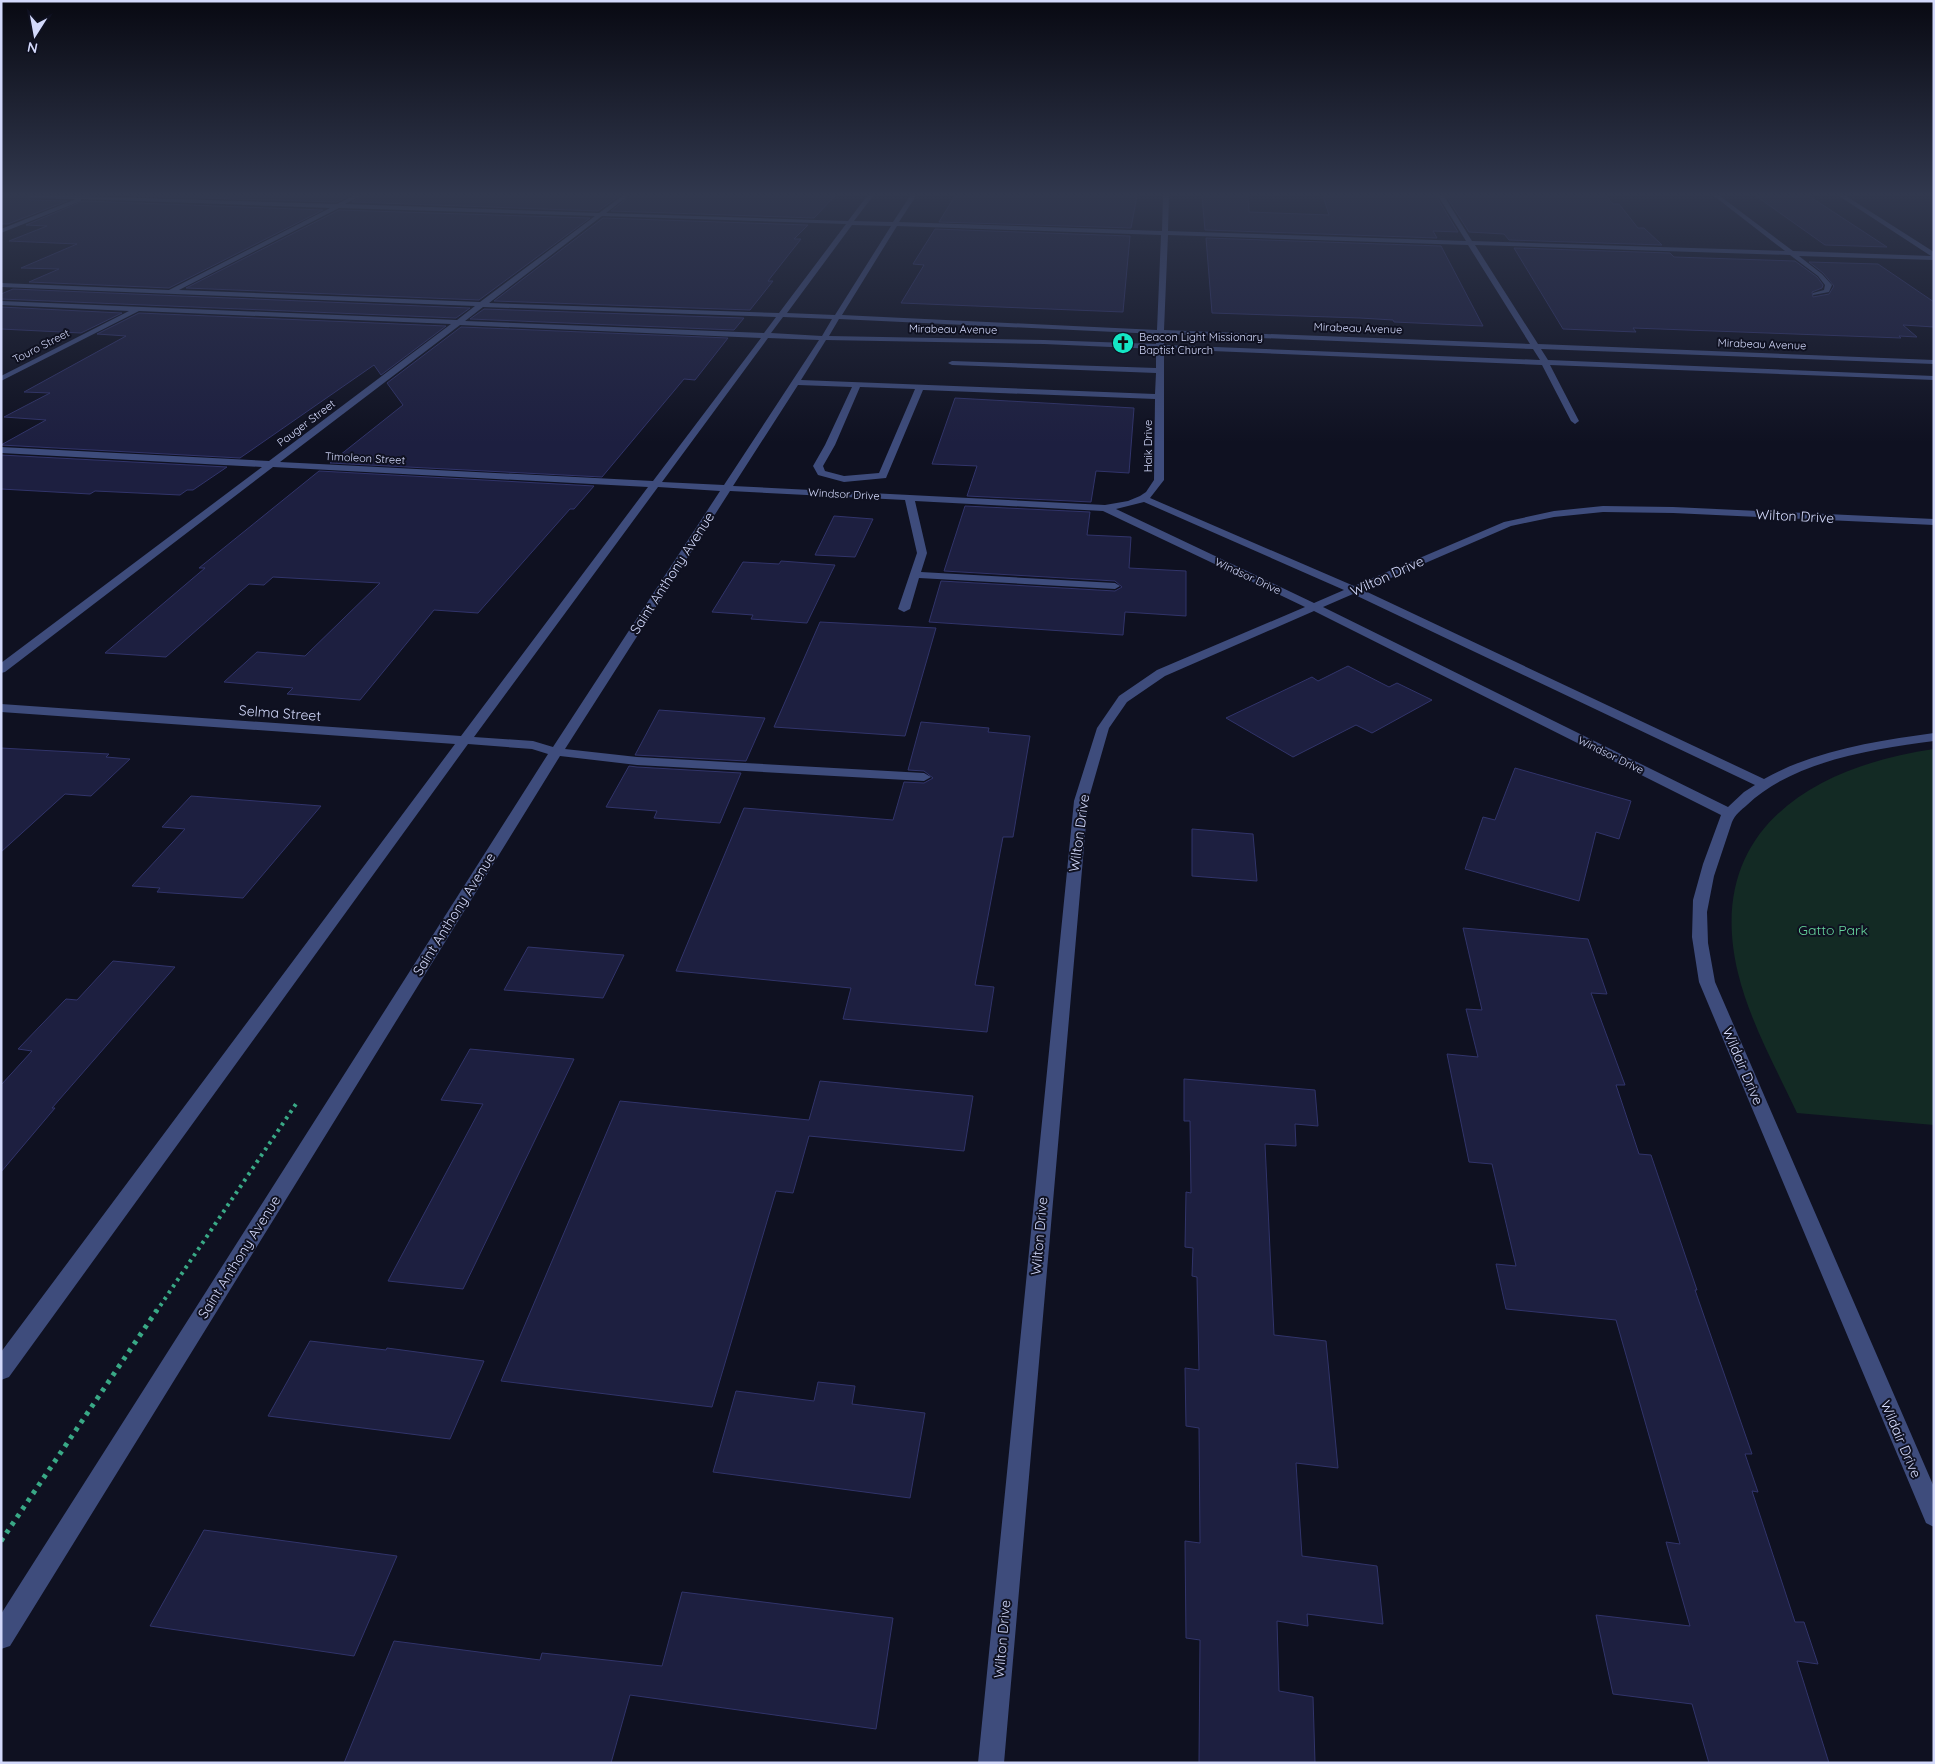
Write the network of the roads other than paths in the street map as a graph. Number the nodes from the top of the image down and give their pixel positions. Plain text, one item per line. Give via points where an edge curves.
1 (197, 278) edge
2 (517, 278) edge
3 (808, 278) edge
4 (861, 278) edge
5 (1162, 278) edge
6 (1492, 278) edge
7 (1823, 278) edge
8 (1, 285) edge
9 (170, 292) junction
10 (1815, 294) dead end
11 (1, 303) edge
12 (482, 305) junction
13 (137, 309) junction
14 (782, 314) junction
15 (837, 317) junction
16 (461, 321) junction
17 (1160, 332) junction
18 (767, 335) junction
19 (824, 338) junction
20 (1535, 346) junction
21 (1160, 347) junction
22 (1545, 362) junction
23 (1934, 362) edge
24 (952, 363) junction
25 (1160, 371) junction
26 (1, 378) edge
27 (1934, 378) edge
28 (795, 382) junction
29 (857, 384) junction
30 (920, 387) junction
31 (1159, 397) junction
32 (1575, 421) dead end
33 (1, 450) edge
34 (270, 465) junction
35 (656, 484) junction
36 (727, 488) junction
37 (909, 497) junction
38 (1144, 499) junction
39 (1105, 508) junction
40 (1934, 522) edge
41 (916, 575) junction
42 (1116, 586) dead end
43 (1355, 591) junction
44 (1316, 608) junction
45 (904, 609) dead end
46 (1, 669) edge
47 (1, 708) edge
48 (1934, 737) edge
49 (464, 741) junction
50 (556, 752) junction
51 (924, 777) dead end
52 (1764, 784) junction
53 (1729, 814) junction
54 (1, 1370) edge
55 (1934, 1516) edge
56 (1, 1637) edge
57 (991, 1763) edge

1 - 9 street, Touro Street
2 - 12 street, Pauger Street
3 - 14 street
4 - 15 street, Saint Anthony Avenue
5 - 17 street, Haik Drive
6 - 20 street
7 - 10 street via 1829,285 1827,291
8 - 9 street, Mirabeau Avenue
9 - 12 street, Mirabeau Avenue
9 - 13 street, Touro Street
11 - 13 street, Mirabeau Avenue
12 - 14 street, Mirabeau Avenue
12 - 16 street, Pauger Street
13 - 16 street, Mirabeau Avenue
13 - 26 street, Touro Street
14 - 15 street, Mirabeau Avenue
14 - 18 street
15 - 17 street, Mirabeau Avenue
15 - 19 street, Saint Anthony Avenue
16 - 18 street, Mirabeau Avenue
16 - 34 street, Pauger Street
17 - 20 street, Mirabeau Avenue
17 - 21 street, Haik Drive
18 - 19 street, Mirabeau Avenue
18 - 35 street
19 - 24 street, Mirabeau Avenue
19 - 28 street, Saint Anthony Avenue
20 - 22 street
20 - 23 street, Mirabeau Avenue
21 - 22 street, Mirabeau Avenue
21 - 24 street, Mirabeau Avenue
21 - 25 street, Haik Drive
22 - 27 street, Mirabeau Avenue
22 - 32 street
24 - 25 street
24 - 30 street
24 - 31 street
25 - 31 street, Haik Drive
28 - 29 street
28 - 36 street, Saint Anthony Avenue
29 - 30 street
29 - 30 street via 818,466 821,473 844,479 883,476
31 - 38 street, Haik Drive via 1159,480 1154,492
33 - 34 street, Timoleon Street
34 - 35 street, Timoleon Street
34 - 46 street, Pauger Street
35 - 36 street, Timoleon Street
35 - 49 street
36 - 37 street, Windsor Drive
36 - 50 street, Saint Anthony Avenue
37 - 39 street, Windsor Drive
37 - 41 street via 922,553
38 - 39 street
38 - 43 street
39 - 44 street, Windsor Drive
40 - 43 street, Wilton Drive via 1672,510 1604,509 1554,514 1508,524
41 - 42 street
41 - 45 street
43 - 44 street, Wilton Drive
43 - 52 street
44 - 53 street, Windsor Drive
44 - 57 street, Wilton Drive via 1161,674 1123,699 1102,728 1081,801
47 - 49 street, Selma Street
48 - 52 street, Wildair Drive via 1814,762
49 - 50 street, Selma Street via 533,745
49 - 54 street
50 - 51 street, Selma Street via 637,761
50 - 56 street, Saint Anthony Avenue
52 - 53 street, Wildair Drive
53 - 55 street, Wildair Drive via 1701,895 1699,936 1707,982

